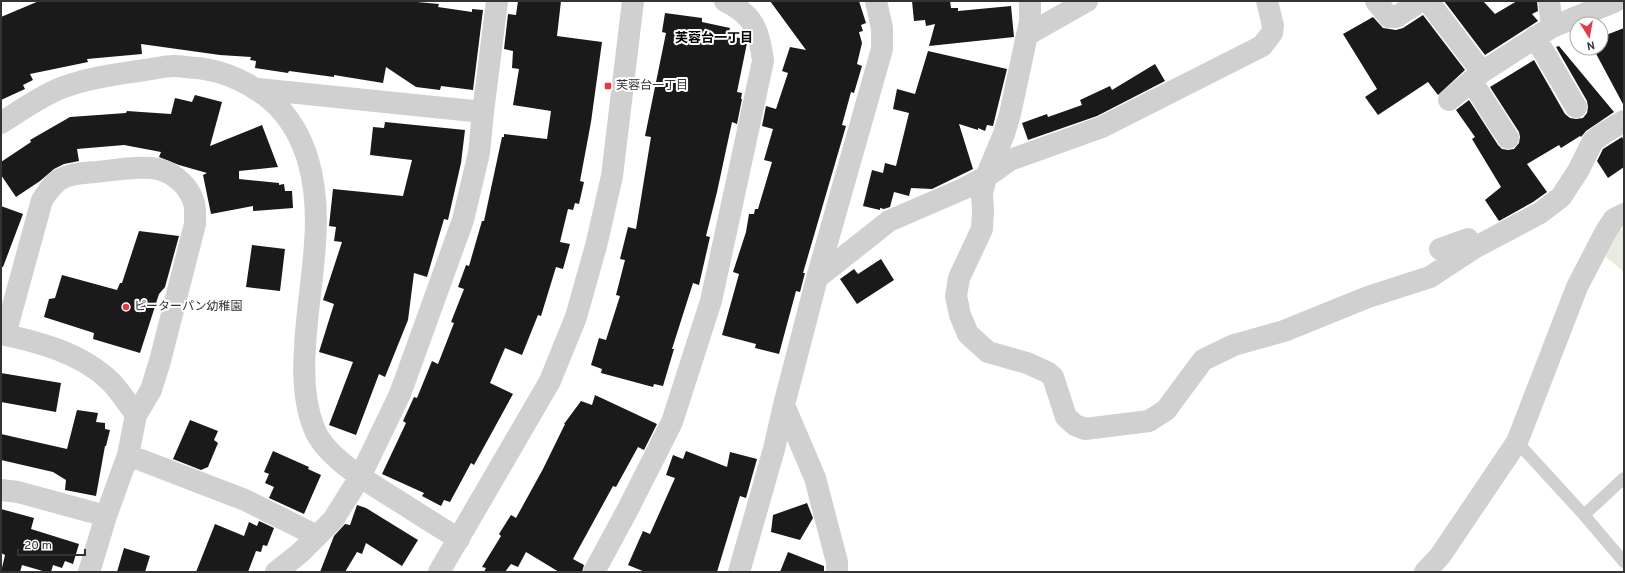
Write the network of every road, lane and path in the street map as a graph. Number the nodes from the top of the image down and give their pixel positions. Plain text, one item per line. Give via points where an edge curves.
1 (498, 1) edge
2 (633, 1) edge
3 (725, 1) edge
4 (876, 1) edge
5 (1030, 1) edge
6 (1087, 1) edge
7 (1267, 1) edge
8 (1376, 1) edge
9 (1421, 1) edge
10 (1428, 1) edge
11 (1549, 1) edge
12 (1616, 1) edge
13 (1544, 32) junction
14 (1027, 35) junction
15 (1477, 77) junction
16 (258, 89) junction
17 (1449, 100) dead end
18 (1576, 107) dead end
19 (482, 112) junction
20 (1624, 121) edge
21 (1, 123) edge
22 (1508, 138) dead end
23 (986, 177) junction
24 (1624, 214) edge
25 (1474, 248) junction
26 (1440, 249) dead end
27 (816, 278) junction
28 (3, 335) edge
29 (784, 405) junction
30 (136, 416) junction
31 (1517, 442) junction
32 (128, 455) junction
33 (360, 477) junction
34 (1624, 478) edge
35 (1, 490) edge
36 (1584, 515) junction
37 (106, 516) junction
38 (317, 536) junction
39 (459, 539) junction
40 (1624, 562) edge
41 (89, 572) edge
42 (276, 572) edge
43 (439, 572) edge
44 (594, 572) edge
45 (739, 572) edge
46 (837, 572) edge
47 (1425, 572) edge

1 - 19 street
2 - 39 street via 612,176 576,317 550,381
3 - 44 street via 739,8 754,23 761,42 763,60 711,301 672,422
4 - 27 street via 882,28 882,49
5 - 14 street
6 - 14 street
7 - 23 street via 1273,26 1272,33 1262,46 1102,127 1010,160
8 - 9 street via 1389,17 1396,17
10 - 15 street
11 - 13 street
12 - 13 street
13 - 15 street
13 - 18 street
14 - 23 street via 1004,134
15 - 17 street
15 - 22 street
16 - 19 street
16 - 21 street via 210,70 173,66 122,73 61,88
16 - 33 street via 279,107 289,120 303,145 312,176 316,227 304,368 307,406 314,430 337,459
19 - 33 street via 479,153 463,220 400,394
20 - 25 street via 1593,141 1561,197 1540,213
23 - 25 street via 982,193 982,229 959,278 956,296 960,315 968,334 988,352 1027,363 1053,377 1066,417 1085,429 1149,421 1166,410 1203,360 1234,345 1284,331 1368,296 1430,277
23 - 27 street via 890,220
24 - 31 street via 1614,219 1577,287
25 - 26 street via 1468,239
27 - 29 street
28 - 30 street via 58,349 90,366 110,381
28 - 30 street via 42,200 50,188 63,178 80,174 131,168 152,168 166,172 189,190 194,201 195,224 160,361 151,390
29 - 45 street
29 - 46 street via 815,478 837,562
30 - 32 street
31 - 36 lane
31 - 47 street via 1440,556
32 - 37 street
32 - 38 street via 244,500
33 - 38 street via 333,520
33 - 39 street
34 - 36 lane
35 - 37 street via 18,492
36 - 40 lane
37 - 41 street
38 - 42 street
39 - 43 street

